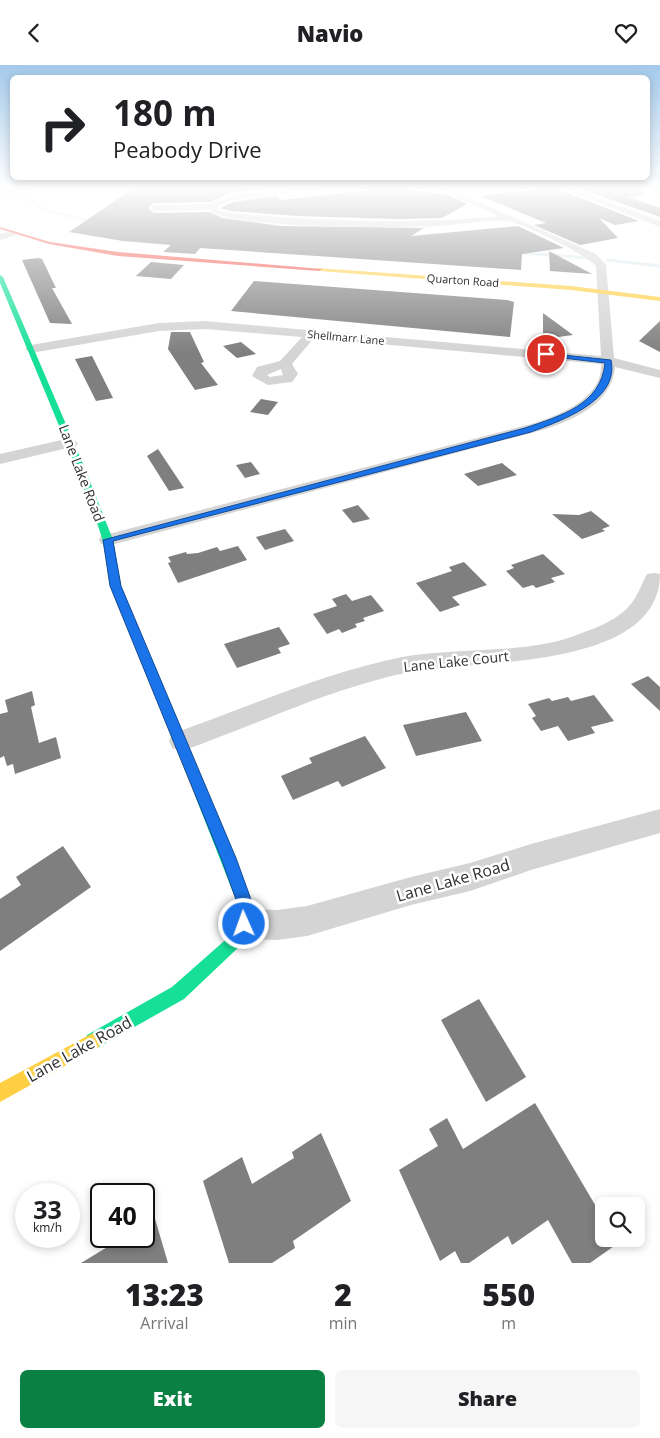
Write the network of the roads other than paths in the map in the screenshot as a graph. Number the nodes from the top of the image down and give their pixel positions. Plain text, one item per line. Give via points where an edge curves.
1 (49, 242) edge
2 (560, 242) edge
3 (0, 277) edge
4 (604, 291) junction
5 (660, 299) edge
6 (312, 333) junction
7 (31, 349) junction
8 (608, 361) junction
9 (285, 364) dead end
10 (660, 374) edge
11 (70, 443) junction
12 (0, 459) edge
13 (108, 540) junction
14 (654, 579) dead end
15 (181, 741) junction
16 (660, 821) edge
17 (244, 924) junction
18 (0, 1093) edge

1 - 4 street, Quarton Road via 136,256
2 - 4 street via 596,259 601,265
3 - 7 street, Lane Lake Road
4 - 5 street, Quarton Road
4 - 8 street
6 - 7 street, Shellmarr Lane via 181,325
6 - 8 street, Shellmarr Lane
6 - 9 street
7 - 11 street, Lane Lake Road
8 - 10 street, Shellmarr Lane
8 - 13 street via 607,376 595,396 577,410 544,425
11 - 12 street
11 - 13 street, Lane Lake Road
13 - 15 street, Lane Lake Road via 116,586
14 - 15 street, Lane Lake Court via 641,607 629,618 581,643 544,652 401,665 336,684
15 - 17 street, Lane Lake Road via 246,905
16 - 17 street, Lane Lake Road via 307,921 277,925
17 - 18 street, Lane Lake Road via 236,940 178,993

